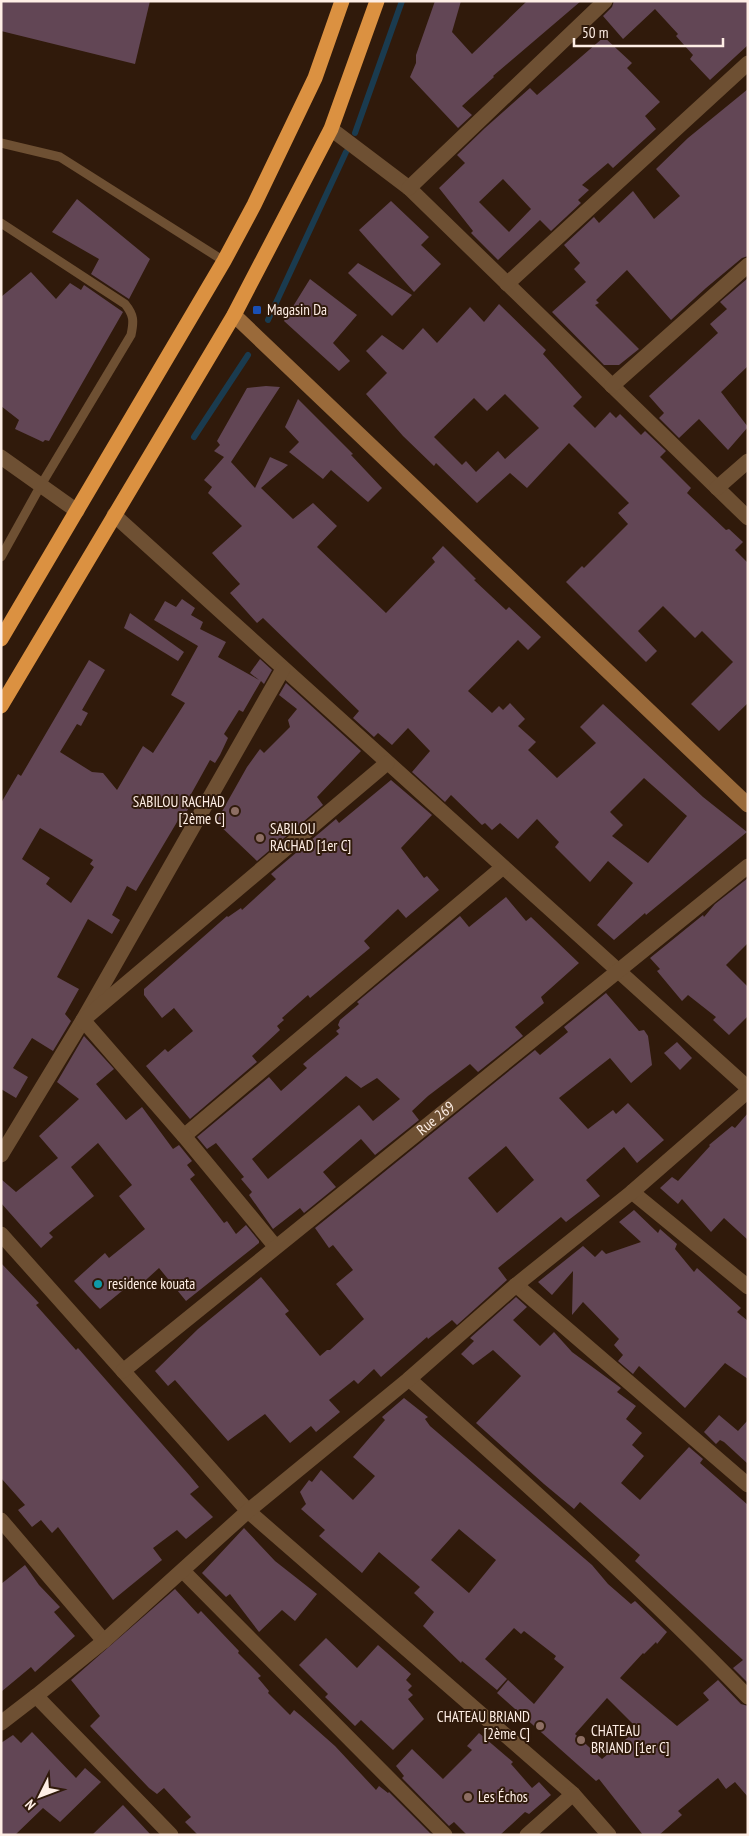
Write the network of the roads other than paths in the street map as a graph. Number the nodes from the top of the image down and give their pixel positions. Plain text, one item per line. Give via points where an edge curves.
1 (342, 1) edge
2 (377, 1) edge
3 (605, 1) edge
4 (748, 63) edge
5 (331, 129) junction
6 (1, 143) edge
7 (409, 188) junction
8 (1, 223) edge
9 (224, 261) junction
10 (748, 265) edge
11 (508, 284) junction
12 (234, 315) junction
13 (612, 386) junction
14 (1, 457) edge
15 (748, 461) edge
16 (41, 485) junction
17 (717, 488) junction
18 (77, 511) junction
19 (114, 516) junction
20 (748, 518) edge
21 (1, 557) edge
22 (1, 639) edge
23 (283, 669) junction
24 (1, 706) edge
25 (387, 763) junction
26 (748, 805) edge
27 (748, 866) edge
28 (503, 867) junction
29 (618, 970) junction
30 (83, 1020) junction
31 (748, 1090) edge
32 (184, 1136) junction
33 (1, 1156) edge
34 (632, 1192) junction
35 (1, 1234) edge
36 (275, 1246) junction
37 (516, 1285) junction
38 (748, 1287) edge
39 (123, 1371) junction
40 (409, 1379) junction
41 (748, 1485) edge
42 (248, 1511) junction
43 (1, 1520) edge
44 (183, 1571) junction
45 (104, 1641) junction
46 (36, 1696) junction
47 (748, 1697) edge
48 (1, 1723) edge
49 (573, 1794) junction
50 (171, 1835) edge
51 (445, 1835) edge
52 (527, 1835) edge
53 (608, 1835) edge

1 - 9 highway via 315,78
2 - 5 highway
3 - 7 street
4 - 11 street
5 - 7 street
5 - 12 highway
6 - 9 lane via 60,157
7 - 11 street
8 - 16 lane via 125,304 134,321 131,335
9 - 18 highway
10 - 13 street
11 - 13 street
12 - 19 highway
12 - 26 street
13 - 17 street
14 - 16 street
15 - 17 street
16 - 18 street
16 - 21 lane
17 - 20 street
18 - 22 highway
19 - 23 street
19 - 24 highway
23 - 25 street
23 - 30 street
25 - 28 street
25 - 30 street
27 - 29 street, Rue 269
28 - 29 street
28 - 32 street
29 - 31 street
29 - 36 street, Rue 269
30 - 32 street
30 - 33 street
31 - 34 street
32 - 36 street
34 - 37 street
34 - 38 street
35 - 39 street
36 - 39 street, Rue 269
37 - 40 street
37 - 41 street
39 - 42 street
40 - 42 street
40 - 47 street via 560,1514
42 - 44 street
42 - 49 street
43 - 45 street
44 - 45 street
44 - 51 street
45 - 46 street
46 - 48 street
46 - 50 street
49 - 52 street
49 - 53 street

